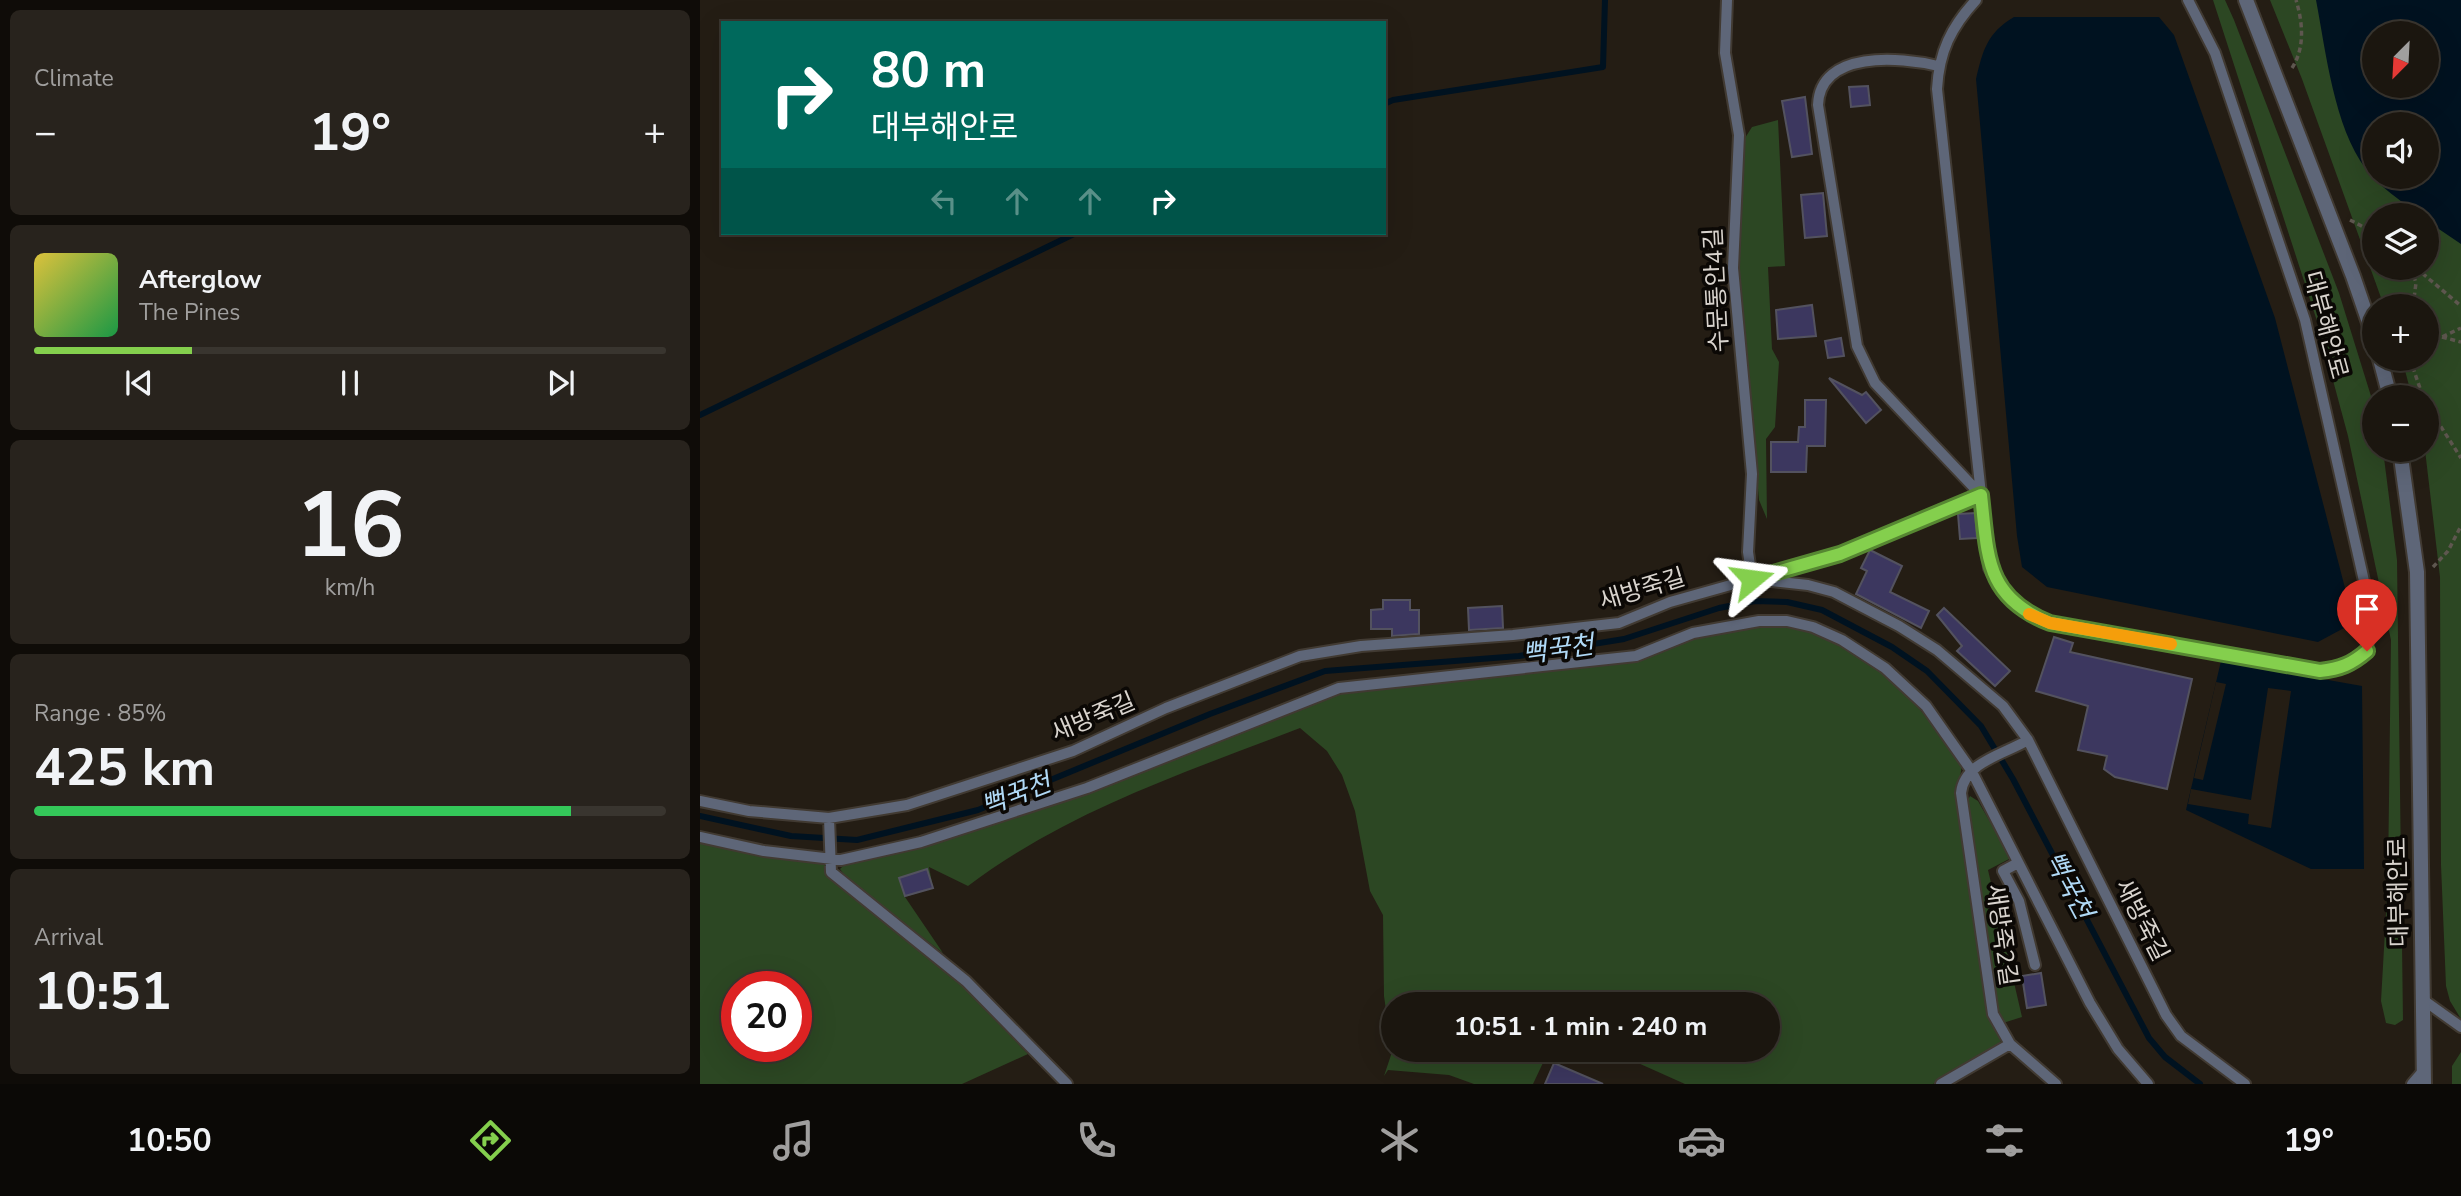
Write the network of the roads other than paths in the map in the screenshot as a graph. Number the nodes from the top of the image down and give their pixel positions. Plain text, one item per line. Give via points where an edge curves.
1 (1727, 0) edge
2 (1976, 0) edge
3 (2188, 0) edge
4 (2246, 0) edge
5 (1938, 66) junction
6 (2362, 303) edge
7 (2402, 462) edge
8 (1981, 495) junction
9 (1752, 579) junction
10 (2024, 743) junction
11 (1974, 769) junction
12 (700, 801) edge
13 (829, 818) junction
14 (700, 836) edge
15 (829, 857) junction
16 (2018, 863) junction
17 (2035, 965) dead end
18 (2422, 999) junction
19 (2461, 1027) edge
20 (2010, 1044) junction
21 (2424, 1077) edge
22 (1067, 1084) edge
23 (1941, 1084) edge
24 (2056, 1084) edge
25 (2148, 1084) edge
26 (2245, 1084) edge
27 (2412, 1084) edge

1 - 9 lane, 수문통안4길 via 1726,53 1739,135 1733,268 1752,474 1748,552
2 - 5 lane, 대부해안로 via 1946,39
3 - 8 lane, 대부해안로 via 2215,53 2305,320 2371,612 2367,651 2352,663 2320,671 2050,623 2013,603 1998,586 1989,568
4 - 6 street, 대부해안로
5 - 8 lane, 대부해안로
5 - 8 lane via 1912,60 1860,62 1826,78 1818,105 1864,366
7 - 18 street, 대부해안로 via 2417,572
8 - 9 lane via 1840,554
9 - 10 lane, 새방죽길 via 1834,592 1899,626 1937,650 2003,706
9 - 13 lane, 새방죽길 via 1670,602 1619,623 1361,646 1300,656 1166,708 1073,751 907,805
10 - 11 lane
10 - 26 lane, 새방죽길 via 2166,1015 2182,1036
11 - 15 lane via 1926,706 1885,668 1813,627 1759,621 1693,633 1636,656 1339,688 1087,788 921,842 841,860
11 - 16 lane
11 - 20 lane, 새방죽2길 via 1962,782 1961,793 1990,1002
12 - 13 lane, 새방죽길
13 - 15 lane
14 - 15 lane via 764,851
15 - 22 lane via 831,872 966,981
16 - 17 lane via 2003,871 2018,901
16 - 25 lane via 2090,1003 2118,1049
18 - 19 lane
18 - 21 street, 대부해안로
20 - 23 lane
20 - 24 lane, 새방죽2길
21 - 27 lane

